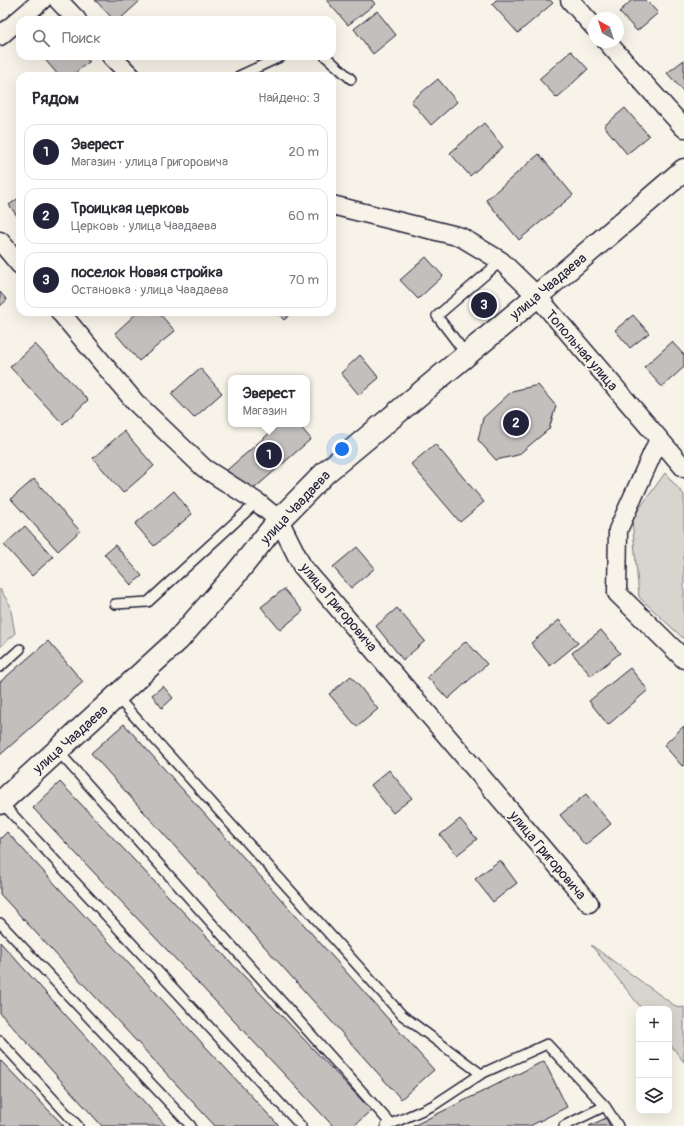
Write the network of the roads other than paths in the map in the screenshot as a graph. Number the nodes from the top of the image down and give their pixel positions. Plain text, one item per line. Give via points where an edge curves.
1 (42, 0) edge
2 (58, 0) edge
3 (570, 0) edge
4 (23, 16) edge
5 (73, 16) edge
6 (588, 20) edge
7 (16, 22) edge
8 (0, 36) edge
9 (613, 48) edge
10 (116, 60) edge
11 (273, 60) edge
12 (330, 60) edge
13 (127, 72) edge
14 (248, 72) edge
15 (351, 79) dead end
16 (684, 128) edge
17 (684, 170) edge
18 (336, 206) edge
19 (0, 241) edge
20 (16, 260) edge
21 (501, 261) junction
22 (537, 296) junction
23 (63, 316) edge
24 (466, 354) junction
25 (659, 439) junction
26 (684, 468) edge
27 (258, 502) junction
28 (279, 520) junction
29 (115, 604) dead end
30 (20, 649) dead end
31 (684, 659) edge
32 (0, 667) edge
33 (116, 696) junction
34 (57, 750) junction
35 (0, 803) edge
36 (589, 903) dead end
37 (0, 923) edge
38 (0, 1041) edge
39 (481, 1074) junction
40 (605, 1106) junction
41 (388, 1125) edge
42 (78, 1126) edge
43 (191, 1126) edge
44 (301, 1126) edge
45 (564, 1126) edge
46 (618, 1126) edge

1 - 4 street
2 - 5 street
3 - 6 street
7 - 8 street
9 - 16 street
10 - 13 street
11 - 14 lane
12 - 15 lane
17 - 22 street, улица Чаадаева
18 - 21 street, Топольная улица via 461,237
19 - 20 street
21 - 22 street, Топольная улица
21 - 24 lane via 437,316
22 - 24 street, улица Чаадаева
22 - 25 street, Топольная улица
23 - 27 street, улица Григоровича via 135,402 204,468
24 - 28 street, улица Чаадаева via 325,472
25 - 26 street, Топольная улица
25 - 31 street via 618,530 617,593
27 - 28 street, улица Григоровича
27 - 29 lane via 148,602
28 - 33 street, улица Чаадаева via 178,640
28 - 36 street, улица Григоровича via 302,566
30 - 32 lane
33 - 34 street, улица Чаадаева
33 - 39 lane via 402,1015
34 - 35 street, улица Чаадаева
34 - 41 lane
35 - 44 lane
37 - 43 lane
38 - 42 lane
39 - 40 lane via 547,1044
39 - 41 lane via 434,1105
40 - 45 lane
40 - 46 lane

